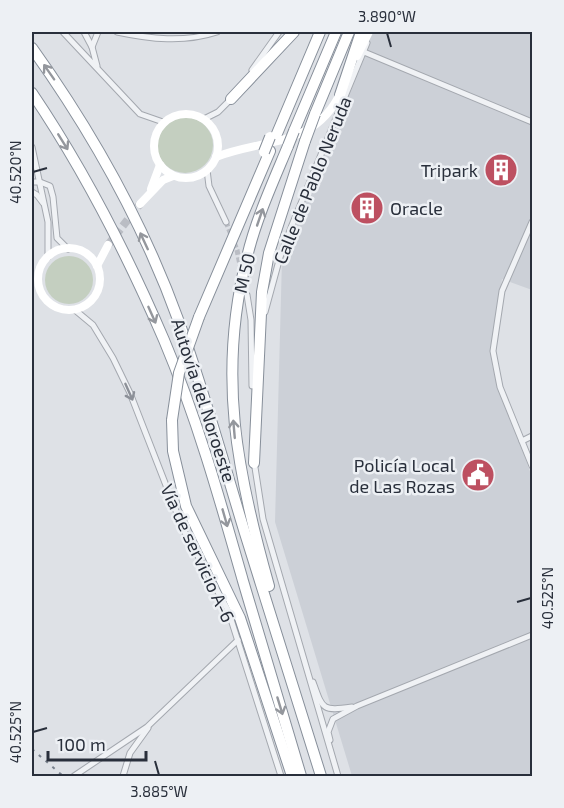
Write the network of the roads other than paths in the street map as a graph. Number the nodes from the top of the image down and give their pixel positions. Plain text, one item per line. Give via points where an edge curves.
1 (63, 32) edge
2 (84, 32) edge
3 (98, 32) edge
4 (117, 32) edge
5 (217, 32) edge
6 (279, 32) edge
7 (294, 32) edge
8 (312, 32) edge
9 (320, 32) edge
10 (336, 32) edge
11 (349, 32) edge
12 (361, 32) edge
13 (370, 32) edge
14 (92, 47) junction
15 (32, 48) edge
16 (364, 52) junction
17 (98, 68) junction
18 (32, 93) edge
19 (340, 95) junction
20 (231, 99) junction
21 (204, 118) junction
22 (163, 122) junction
23 (532, 122) edge
24 (273, 137) junction
25 (32, 147) edge
26 (216, 157) junction
27 (160, 165) junction
28 (207, 170) junction
29 (173, 176) junction
30 (32, 182) edge
31 (40, 182) junction
32 (151, 190) junction
33 (32, 192) edge
34 (140, 204) tunnel mouth
35 (45, 205) junction
36 (226, 222) tunnel mouth
37 (532, 222) edge
38 (68, 249) junction
39 (87, 254) junction
40 (48, 257) junction
41 (96, 266) junction
42 (247, 295) dead end
43 (75, 310) junction
44 (260, 331) junction
45 (532, 436) edge
46 (522, 441) junction
47 (254, 463) junction
48 (532, 466) edge
49 (288, 608) junction
50 (532, 634) edge
51 (238, 640) junction
52 (296, 695) junction
53 (357, 706) junction
54 (151, 723) junction
55 (124, 773) edge
56 (75, 775) edge
57 (280, 777) edge
58 (292, 777) edge
59 (301, 777) edge
60 (321, 777) edge
61 (339, 777) edge

1 - 17 street
2 - 14 street
3 - 14 street
4 - 5 street via 160,40
6 - 20 street
7 - 20 highway
8 - 24 highway
9 - 24 highway
52 -> 10 highway, M 50, bridge via 296,678 242,483 231,380 239,289 247,255
11 - 44 highway, bridge via 305,141 269,253
12 - 19 highway
13 - 16 street, Calle de Pablo Neruda
13 - 19 street
14 - 17 street
52 -> 15 highway, Autovía del Noroeste via 168,295 104,163
16 - 23 street
16 - 44 street, Calle de Pablo Neruda via 280,257
17 - 22 street via 140,114
18 -> 59 highway, Autovía del Noroeste via 98,203 164,341 217,489
19 - 26 street via 325,118 308,131
20 - 21 street via 210,118
21 - 22 street via 183,113
21 - 26 street via 218,139
22 - 27 street via 153,148
24 - 58 highway, bridge via 179,373 172,420 173,450 186,506 240,618
25 - 31 street
26 - 28 street
27 - 29 street
27 - 32 street
28 - 29 street via 191,178
28 - 36 street
29 - 32 street
30 - 31 street
31 - 35 street
31 - 38 street via 50,186 57,238
32 - 34 street
33 - 35 street
35 - 40 street
37 - 46 street via 502,291 494,344 500,387
38 - 39 street
38 - 40 street
39 - 41 street
39 - 41 street via 108,245
40 - 43 street via 38,274 41,294 55,307
41 - 43 street via 98,289 89,303
42 - 47 street
43 -> 51 street, Vía de servicio A-6 via 93,325 113,358 183,529 228,610
44 - 47 highway
45 - 46 street
46 - 48 street
47 - 49 street via 263,519
49 - 53 street via 319,700 331,710
49 - 61 street
50 - 53 street
51 - 54 street
51 - 57 street, Vía de servicio A-6
52 - 60 highway, Autovía del Noroeste
53 - 61 street via 333,719 328,732
54 - 55 street via 130,753
54 - 56 street

